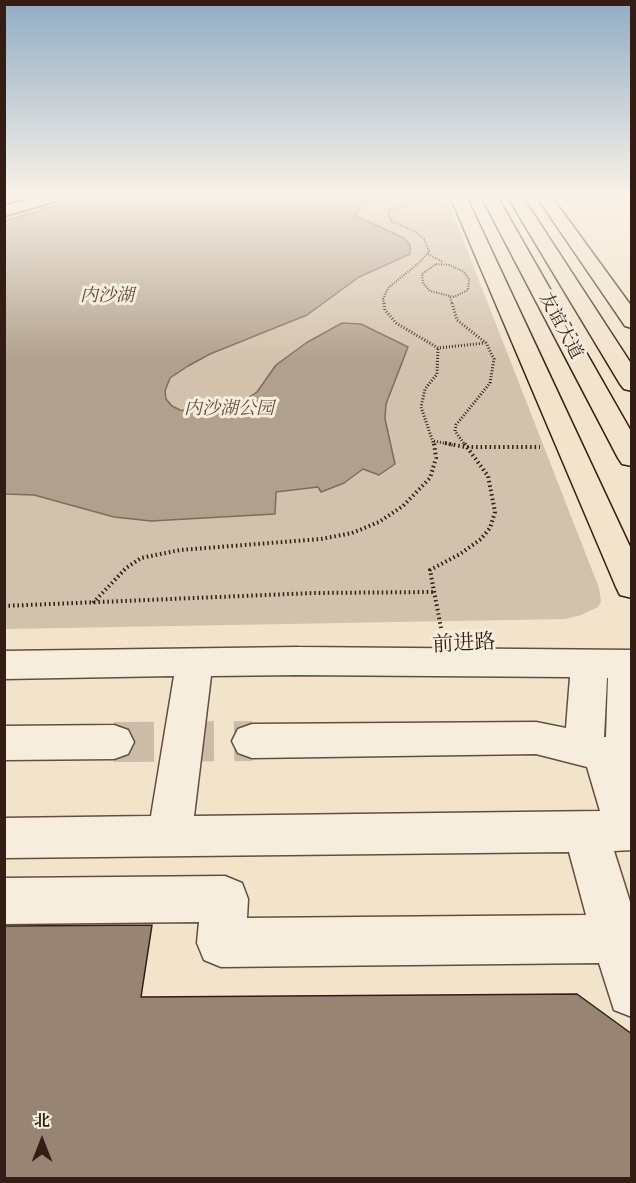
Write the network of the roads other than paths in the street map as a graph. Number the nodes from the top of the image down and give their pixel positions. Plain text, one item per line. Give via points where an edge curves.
1 (483, 251) edge
2 (519, 251) edge
3 (549, 251) edge
4 (582, 251) edge
5 (632, 322) edge
6 (632, 384) edge
7 (632, 458) edge
8 (632, 587) edge
9 (630, 657) edge
10 (298, 661) junction
11 (194, 663) junction
12 (589, 663) junction
13 (4, 665) edge
14 (252, 741) tunnel mouth
15 (114, 742) tunnel mouth
16 (4, 743) edge
17 (593, 752) junction
18 (586, 832) junction
19 (170, 837) junction
20 (4, 838) edge
21 (4, 901) edge
22 (617, 939) junction
23 (632, 992) edge

1 - 8 main road
2 - 7 main road, 友谊大道
3 - 6 main road, 友谊大道
4 - 5 main road
9 - 10 street, 前进路 via 451,646
9 - 12 street, 前进路
9 - 17 street via 625,759
10 - 11 street, 前进路
10 - 12 street, 前进路
11 - 13 street, 前进路
11 - 19 street
12 - 17 street
14 - 17 street via 536,738
15 - 16 street
17 - 18 street via 628,831
18 - 19 street
18 - 22 street
19 - 20 street
21 - 22 street via 225,899 221,943
22 - 23 street

